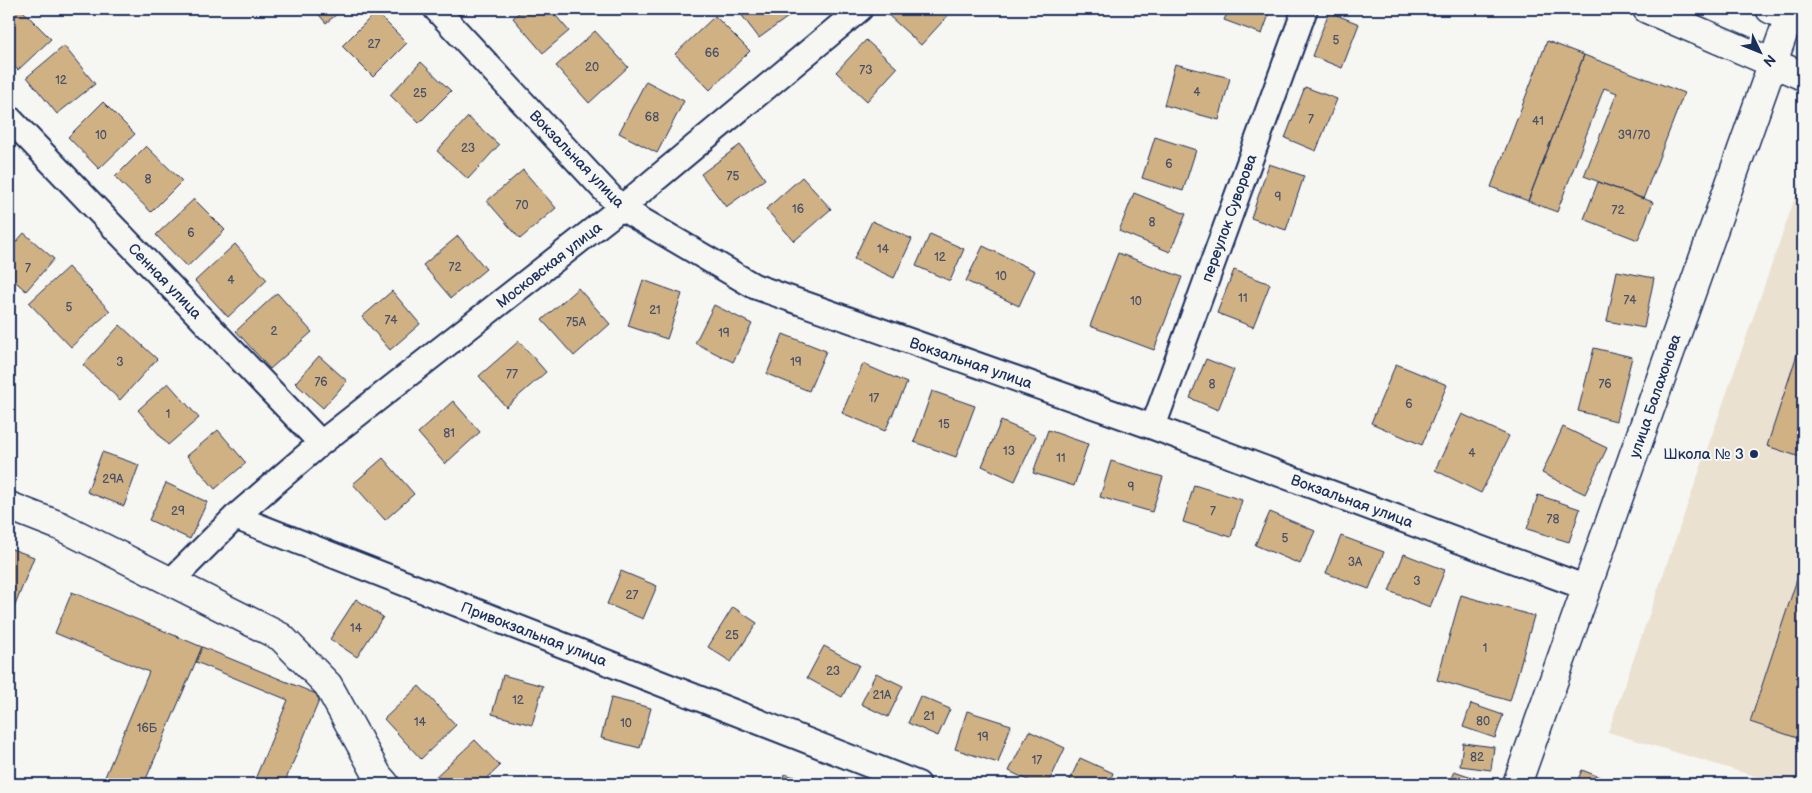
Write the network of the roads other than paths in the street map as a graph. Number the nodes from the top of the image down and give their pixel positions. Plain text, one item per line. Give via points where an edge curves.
1 (436, 9) edge
2 (860, 9) edge
3 (1305, 9) edge
4 (1647, 9) edge
5 (1789, 14) edge
6 (1773, 63) junction
7 (1803, 76) edge
8 (9, 118) edge
9 (621, 208) junction
10 (1153, 427) junction
11 (321, 443) junction
12 (9, 506) edge
13 (235, 517) junction
14 (171, 582) junction
15 (1587, 588) junction
16 (385, 784) edge
17 (918, 784) edge
18 (1518, 784) edge

1 - 9 street, Вокзальная улица
2 - 9 street, Московская улица
3 - 10 street, переулок Суворова
4 - 6 main road
5 - 6 main road, улица Балахонова
6 - 7 main road
6 - 15 main road, улица Балахонова
8 - 11 street, Сенная улица
9 - 10 street, Вокзальная улица via 754,286
9 - 11 street, Московская улица
10 - 15 street, Вокзальная улица
11 - 13 street, Московская улица
12 - 14 main road via 60,526
13 - 14 street
13 - 17 street, Привокзальная улица
14 - 16 main road via 281,637 328,685
15 - 18 main road, улица Балахонова

